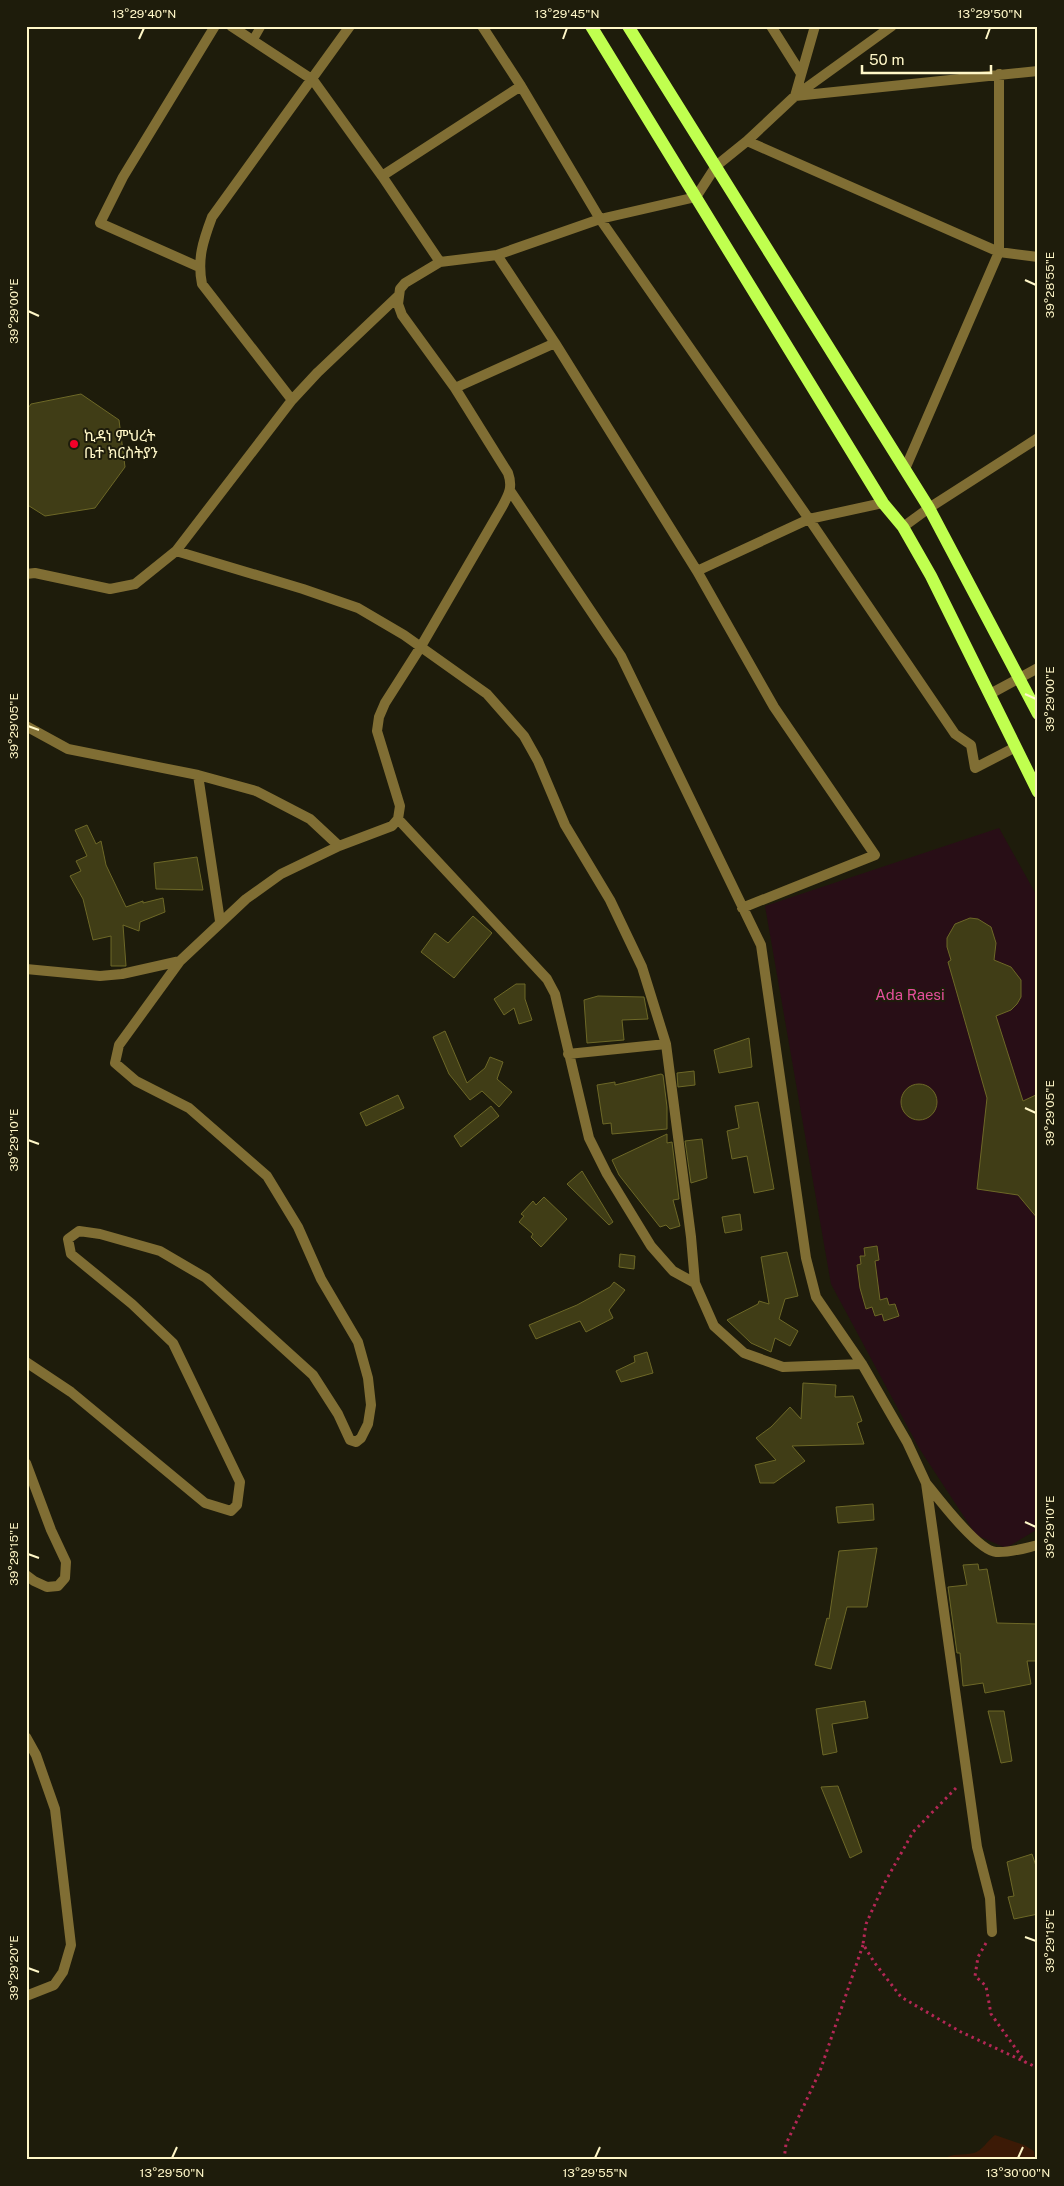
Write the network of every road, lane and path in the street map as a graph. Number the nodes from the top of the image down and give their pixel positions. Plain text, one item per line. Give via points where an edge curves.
1 (215, 26) edge
2 (231, 26) edge
3 (261, 26) edge
4 (350, 26) edge
5 (482, 26) edge
6 (591, 26) edge
7 (628, 26) edge
8 (770, 26) edge
9 (815, 26) edge
10 (892, 26) edge
11 (253, 40) junction
12 (1038, 71) edge
13 (800, 72) junction
14 (999, 74) junction
15 (313, 80) junction
16 (521, 86) junction
17 (795, 96) junction
18 (747, 141) junction
19 (716, 166) junction
20 (382, 176) junction
21 (696, 197) junction
22 (600, 219) junction
23 (999, 252) junction
24 (497, 255) junction
25 (1038, 257) edge
26 (440, 262) junction
27 (199, 267) junction
28 (398, 296) junction
29 (555, 343) junction
30 (455, 388) junction
31 (292, 400) junction
32 (1038, 438) edge
33 (905, 469) junction
34 (511, 492) junction
35 (883, 503) junction
36 (929, 508) junction
37 (809, 519) junction
38 (903, 528) junction
39 (176, 551) junction
40 (697, 571) junction
41 (26, 574) edge
42 (420, 648) junction
43 (1038, 668) edge
44 (1019, 678) junction
45 (990, 694) junction
46 (1038, 714) edge
47 (26, 726) edge
48 (1016, 747) junction
49 (198, 775) junction
50 (1038, 792) edge
51 (398, 819) junction
52 (339, 846) junction
53 (742, 908) junction
54 (220, 921) junction
55 (180, 961) junction
56 (26, 969) edge
57 (666, 1044) junction
58 (568, 1054) junction
59 (695, 1283) junction
60 (26, 1362) edge
61 (862, 1364) junction
62 (26, 1463) edge
63 (926, 1483) junction
64 (1038, 1545) edge
65 (26, 1575) edge
66 (26, 1737) edge
67 (966, 1778) junction
68 (992, 1932) joint
69 (863, 1944) junction
70 (26, 1996) edge
71 (1026, 2063) junction
72 (1038, 2068) edge
73 (784, 2160) edge

1 - 27 street via 123,177 100,223
2 - 11 street
3 - 11 lane
4 - 15 street
5 - 16 street
6 - 21 main road
7 - 19 main road
8 - 13 street
9 - 13 street
10 - 17 street
11 - 15 street
12 - 14 street
13 - 17 street
14 - 17 street
14 - 23 street
15 - 20 street
15 - 27 street via 212,218
16 - 20 street
16 - 22 street
17 - 18 street
18 - 19 street
18 - 23 street
19 - 21 street
19 - 33 main road
20 - 26 street
21 - 22 street
21 - 35 main road
22 - 24 street
22 - 37 street
23 - 25 street
23 - 33 street
24 - 26 street
24 - 29 street
26 - 28 street via 405,283
27 - 31 street via 202,284
28 - 30 street via 402,315
28 - 31 street
29 - 30 street
29 - 40 street
30 - 34 street via 508,473
31 - 39 street
32 - 36 street
33 - 36 main road
34 - 42 street
34 - 53 street via 621,656
35 - 37 street
35 - 38 main road
36 - 38 street
36 - 44 main road
37 - 40 street
37 - 48 street via 955,734 971,745 975,768
38 - 45 main road via 931,576
39 - 41 street via 135,584 110,590
39 - 42 street via 358,608
40 - 53 street via 774,707 875,855
42 - 51 street via 385,703 377,731 400,806
42 - 57 street via 487,694 524,736 565,826 610,900 642,967
43 - 44 street
44 - 45 street
44 - 46 main road
45 - 48 main road
47 - 49 street via 68,749
48 - 50 main road
49 - 52 street via 256,791 310,819
49 - 54 street
51 - 52 street via 392,826
51 - 58 street via 547,979 555,994
52 - 54 street via 281,874
53 - 61 street via 761,944 804,1248 816,1297
54 - 55 street
55 - 56 street via 100,976
55 - 60 street via 119,1044 115,1063 136,1080 189,1108 267,1176 298,1227 321,1279 358,1342 368,1378 371,1404 368,1424 356,1442 350,1440 313,1375 206,1278 160,1251 100,1234 79,1232 68,1239 71,1254 174,1343 240,1482 237,1504 231,1511 205,1503 71,1392
57 - 58 street
57 - 59 street
58 - 59 street via 589,1138 607,1174 651,1246 673,1271
59 - 61 street via 714,1326 744,1353 782,1367
61 - 63 street via 907,1442
62 - 65 street via 66,1562 65,1578 58,1586 47,1587
63 - 64 street via 970,1536 994,1553
63 - 67 street
66 - 70 street via 55,1809 71,1945 63,1972 54,1985
67 - 68 street via 976,1847 990,1898
67 - 69 path via 913,1832 866,1924
68 - 71 path via 978,1957 975,1976 986,1986 992,2014
69 - 71 path via 901,1997 961,2032
69 - 73 path via 820,2071 786,2144
71 - 72 path

